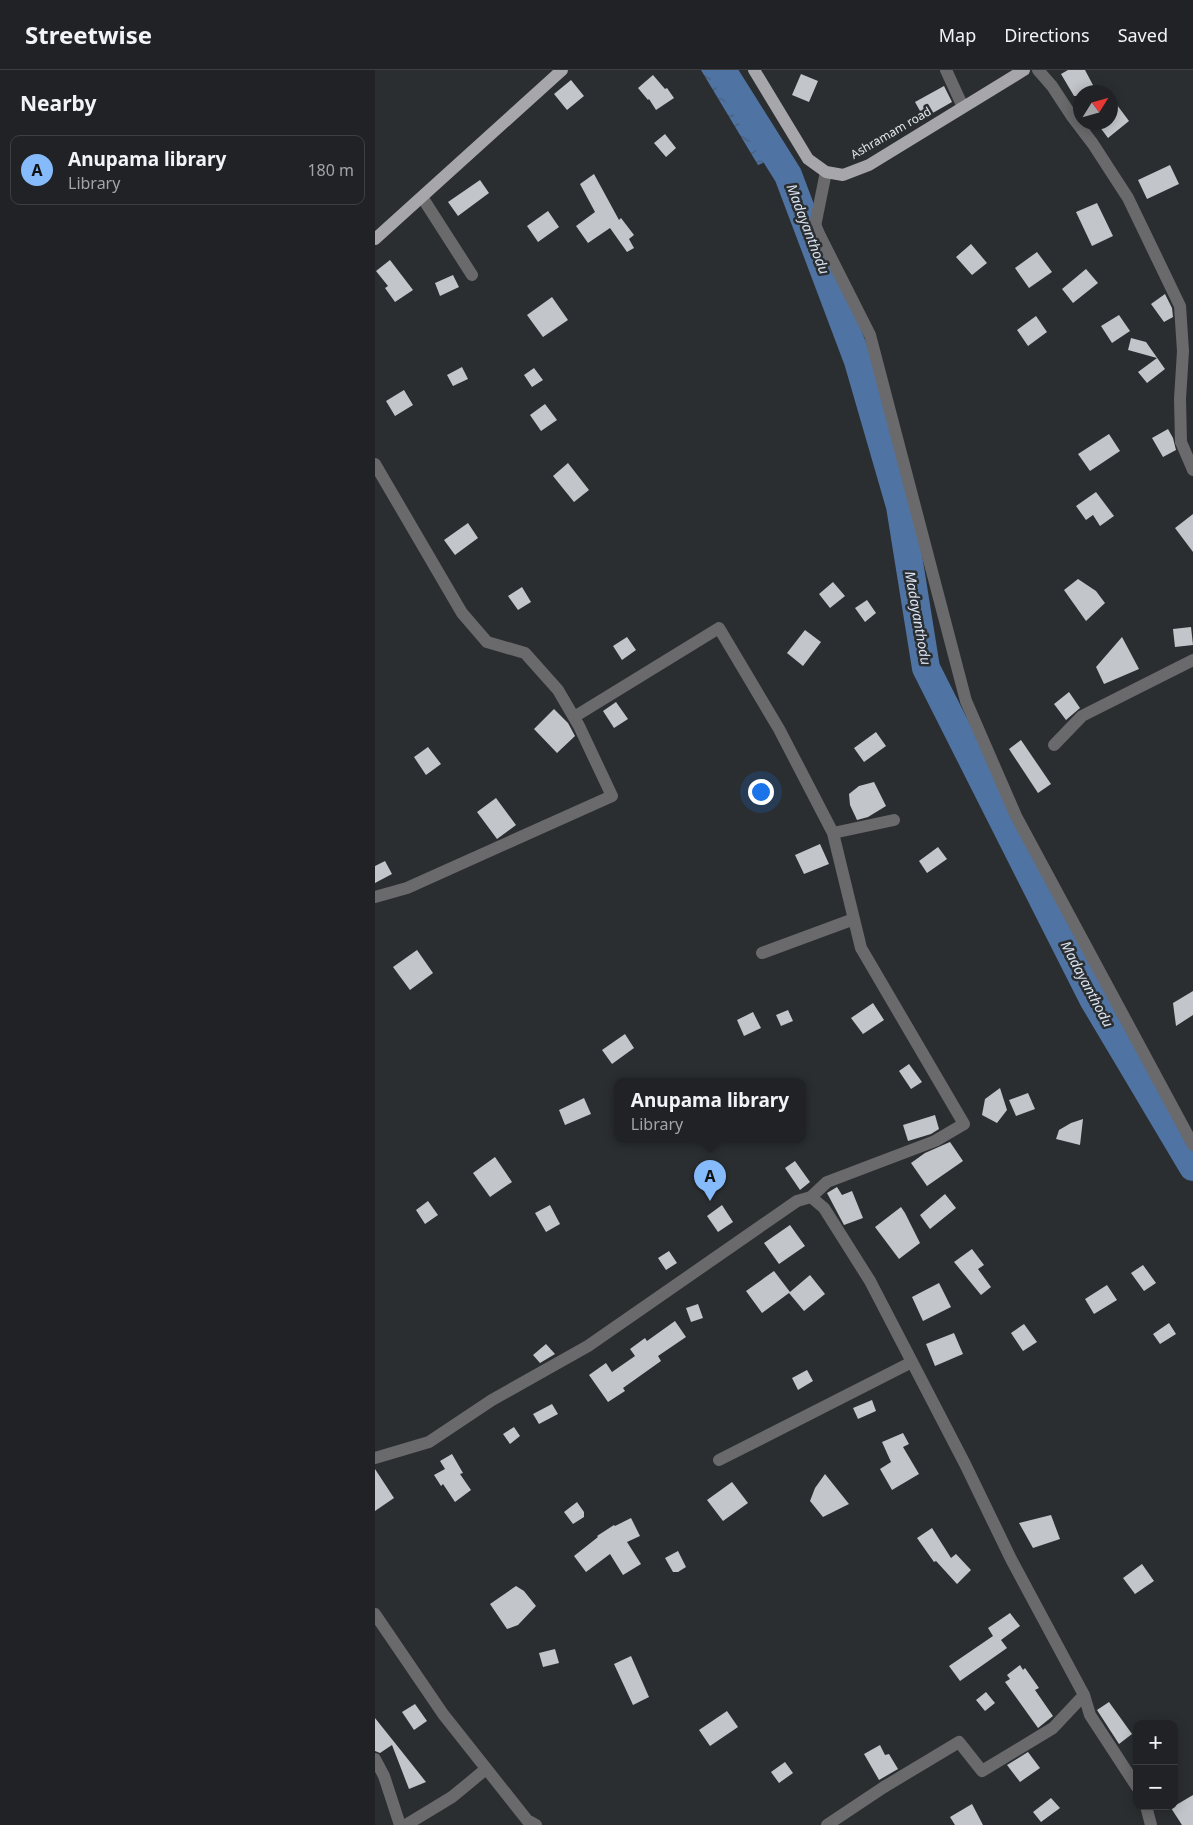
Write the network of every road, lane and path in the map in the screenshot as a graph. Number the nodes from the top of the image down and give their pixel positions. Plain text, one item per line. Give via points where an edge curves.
1 (562, 70) edge
2 (754, 70) edge
3 (946, 70) edge
4 (1024, 70) edge
5 (1038, 70) edge
6 (963, 107) junction
7 (826, 172) junction
8 (422, 197) junction
9 (375, 240) edge
10 (472, 275) dead end
11 (375, 464) edge
12 (1193, 470) edge
13 (1193, 660) edge
14 (574, 717) junction
15 (1054, 745) dead end
16 (894, 820) dead end
17 (833, 833) junction
18 (375, 897) edge
19 (854, 919) junction
20 (762, 953) dead end
21 (1193, 1145) edge
22 (811, 1197) junction
23 (912, 1362) junction
24 (376, 1456) edge
25 (719, 1460) dead end
26 (375, 1614) edge
27 (1084, 1695) junction
28 (375, 1759) edge
29 (486, 1769) junction
30 (1133, 1781) edge
31 (1147, 1810) edge
32 (520, 1811) junction
33 (401, 1825) edge
34 (406, 1825) edge
35 (521, 1825) edge
36 (536, 1825) edge
37 (827, 1825) edge
38 (1151, 1825) edge

1 - 8 main road
2 - 7 main road via 808,159
3 - 6 street
4 - 6 main road, Ashramam road
5 - 12 street via 1053,86 1128,198 1180,306 1183,351 1181,442
6 - 7 main road, Ashramam road via 869,165 843,176
7 - 21 street via 815,226 870,335 965,701 1016,816
8 - 9 main road
8 - 10 street
11 - 14 street via 461,613 487,642 525,653 558,690
13 - 15 street via 1083,716
14 - 17 street via 719,628 779,729
14 - 18 street via 612,796 407,888
16 - 17 street
17 - 19 street
19 - 20 street
19 - 22 street via 861,948 964,1124 935,1141 827,1182
22 - 23 street via 824,1208 870,1281
22 - 24 street via 797,1201 588,1346 492,1400 429,1442
23 - 25 street
23 - 27 street
26 - 29 street via 443,1714
27 - 30 street via 1090,1715
27 - 37 street via 1053,1728 982,1771 959,1742
28 - 33 street
29 - 32 street
29 - 34 street via 452,1797
31 - 38 street
32 - 35 street
32 - 36 street

